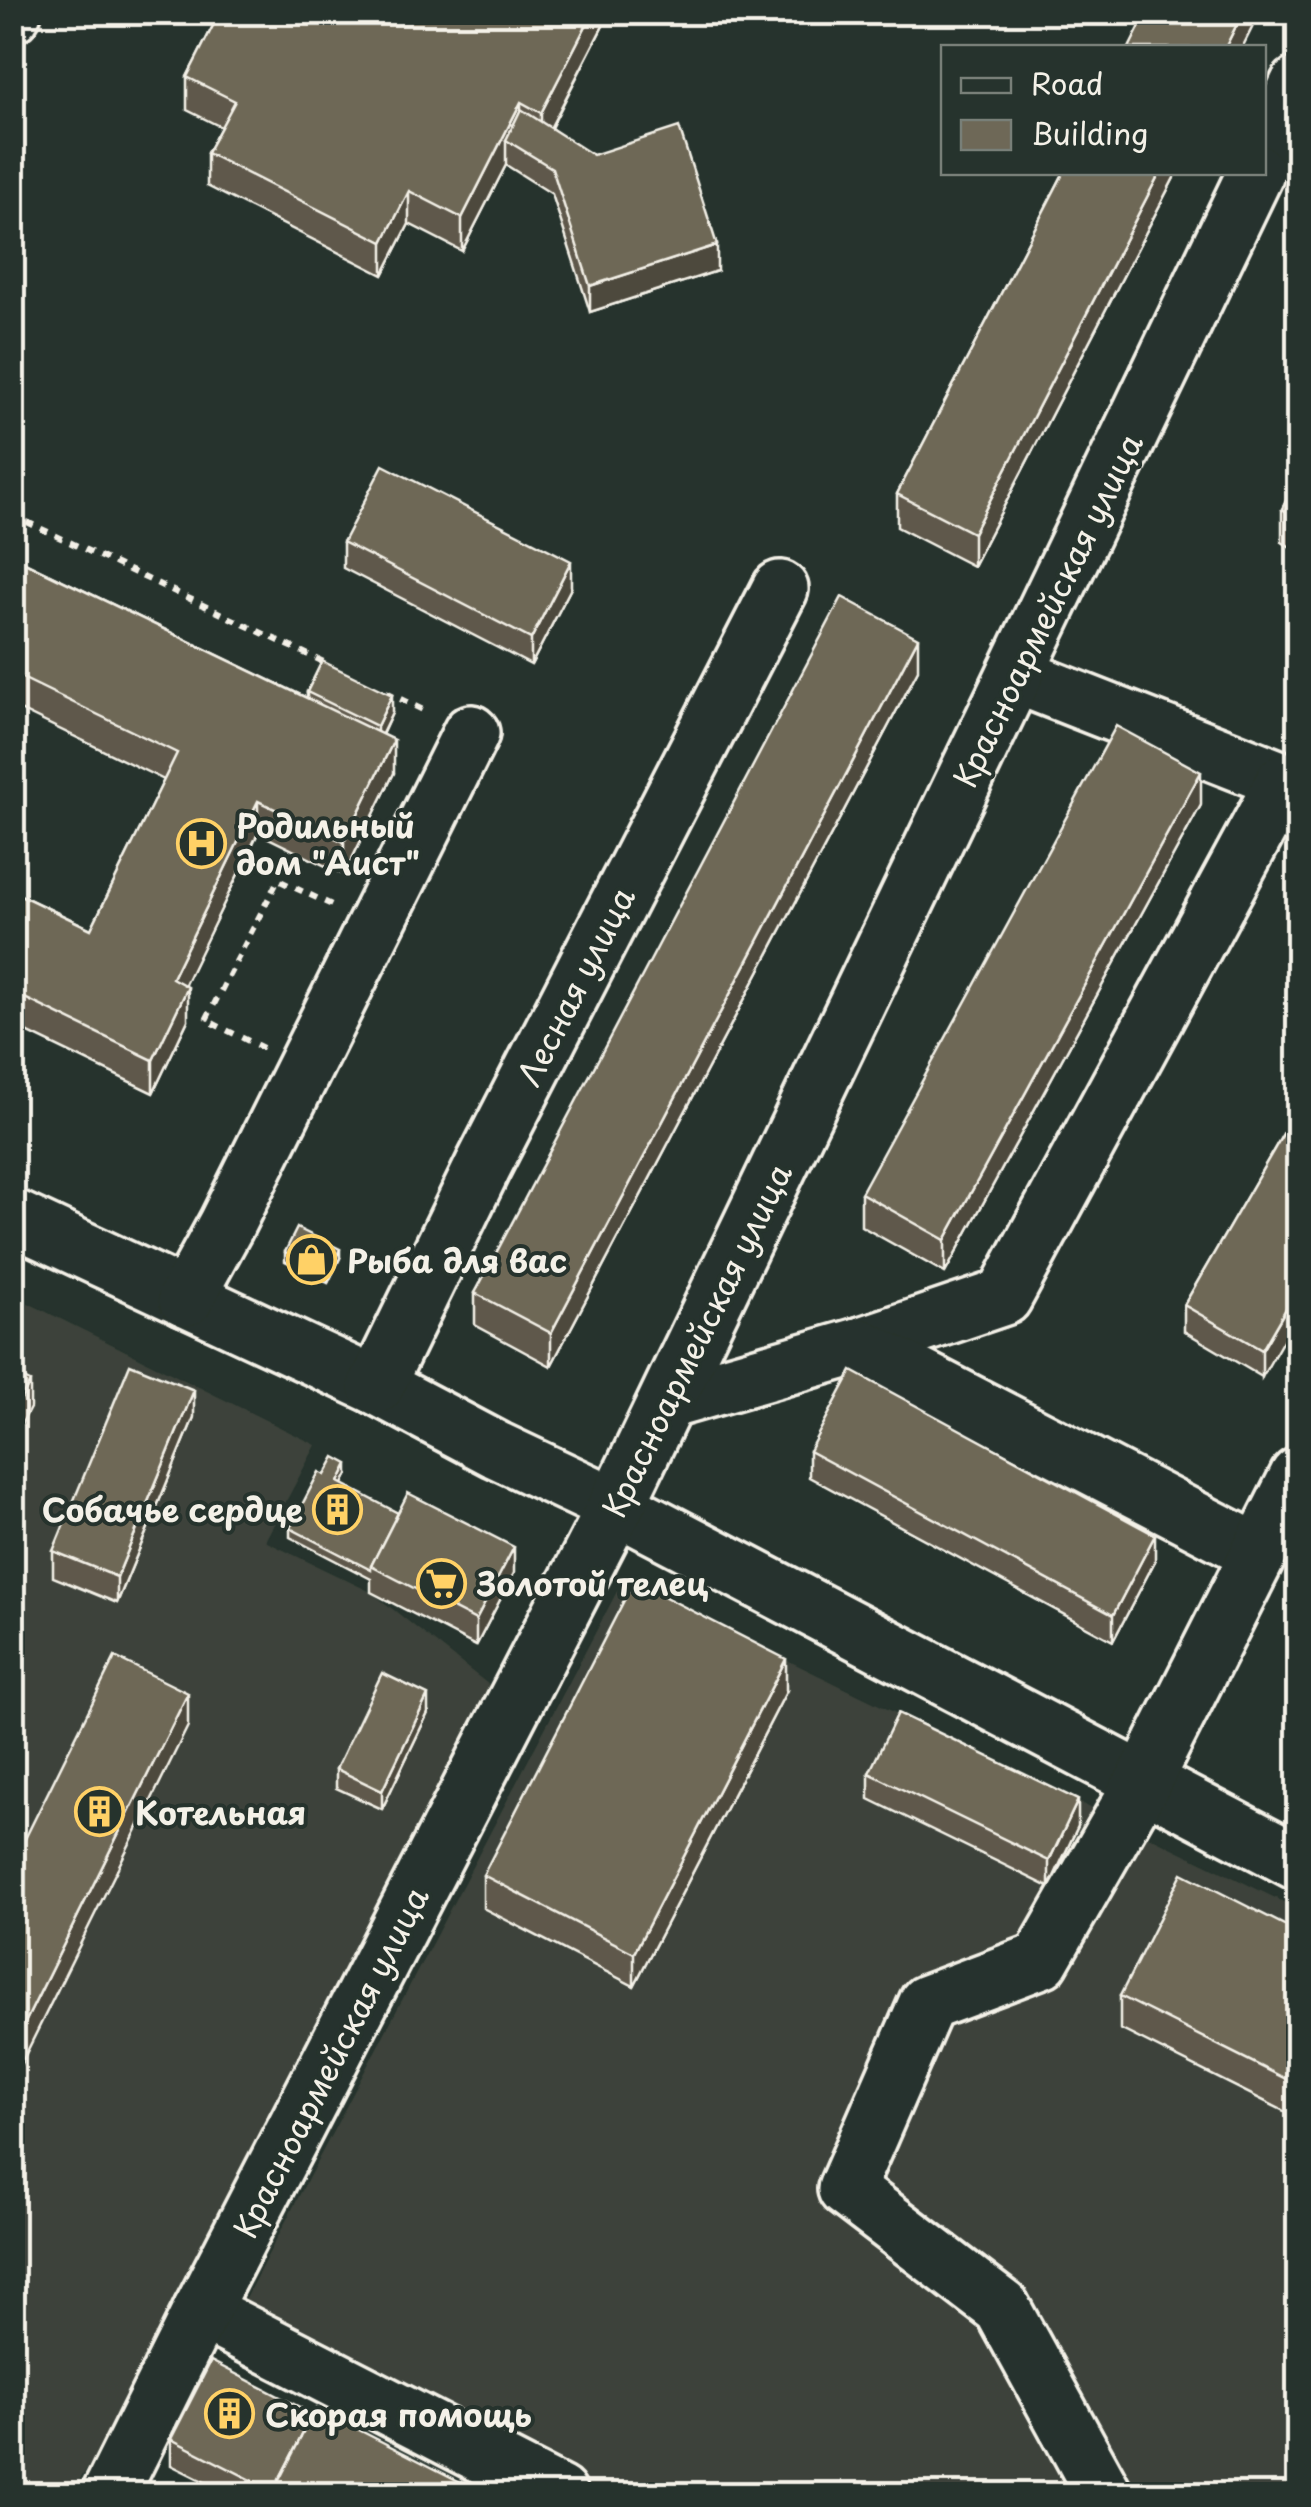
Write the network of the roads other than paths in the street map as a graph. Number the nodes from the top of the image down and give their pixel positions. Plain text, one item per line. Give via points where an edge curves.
1 (1298, 84) edge
2 (1266, 154) edge
3 (1255, 175) edge
4 (780, 588) dead end
5 (1016, 675) junction
6 (471, 732) road end
7 (1291, 784) edge
8 (12, 1217) edge
9 (186, 1298) junction
10 (858, 1346) junction
11 (376, 1386) junction
12 (667, 1401) junction
13 (1298, 1476) edge
14 (616, 1506) junction
15 (1259, 1553) junction
16 (1144, 1780) junction
17 (1298, 1862) edge
18 (202, 2311) junction
19 (110, 2494) edge
20 (559, 2494) edge
21 (1104, 2494) edge

1 - 2 street
3 - 5 street, Красноармейская улица
4 - 11 street, Лесная улица
5 - 7 street
5 - 12 street, Красноармейская улица
6 - 9 street
7 - 10 street via 1004,1297
8 - 9 street
9 - 11 street
10 - 12 street
10 - 15 street
11 - 14 street
12 - 14 street, Красноармейская улица
13 - 15 street
14 - 16 street
14 - 18 street, Красноармейская улица
15 - 16 street
16 - 17 street
16 - 21 street via 1041,1960 927,2003 846,2189 1002,2308
18 - 19 street, Красноармейская улица
18 - 20 street

